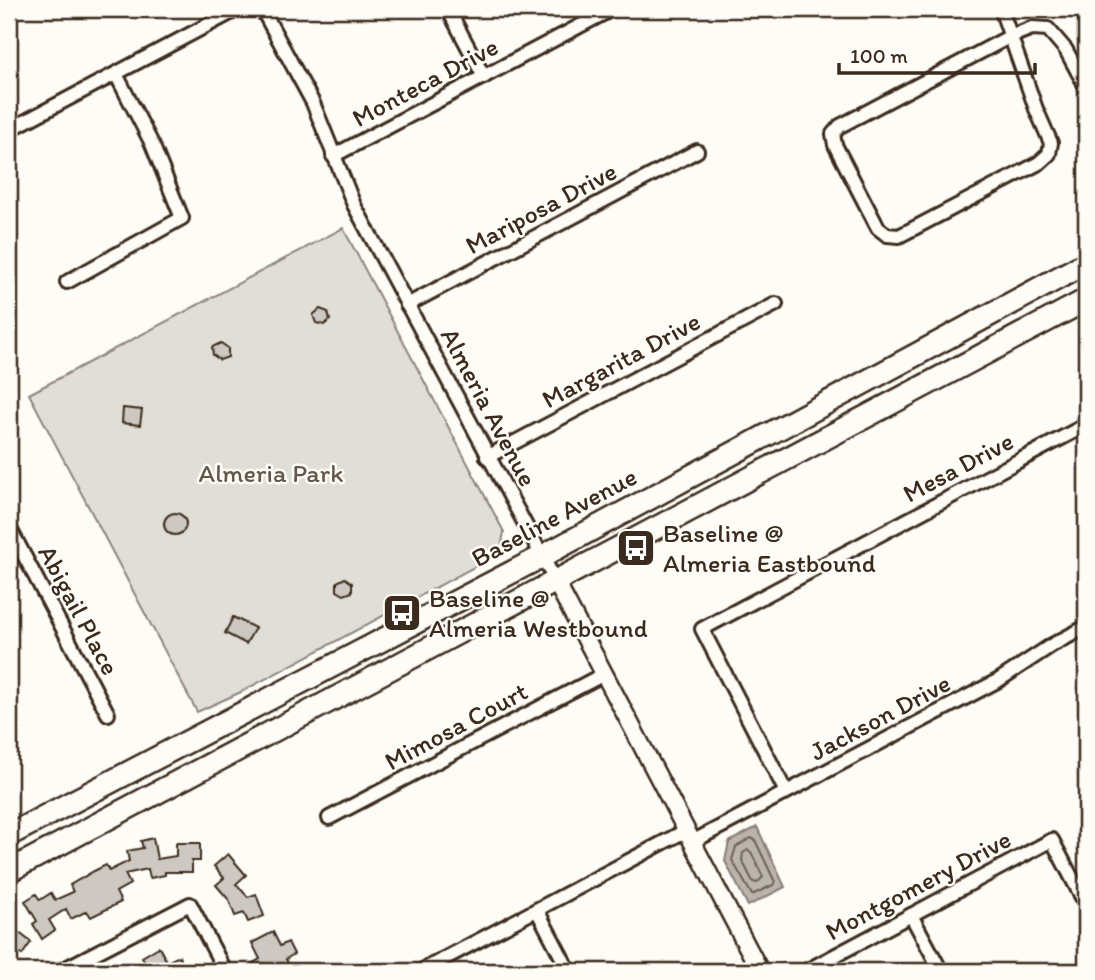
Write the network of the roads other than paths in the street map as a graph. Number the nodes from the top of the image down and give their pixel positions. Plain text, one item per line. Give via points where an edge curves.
1 (238, 9) edge
2 (262, 9) edge
3 (448, 9) edge
4 (612, 9) edge
5 (1001, 9) edge
6 (1009, 37) junction
7 (116, 74) junction
8 (484, 76) junction
9 (1086, 87) edge
10 (9, 130) edge
11 (697, 151) dead end
12 (333, 156) junction
13 (1086, 263) edge
14 (67, 282) dead end
15 (1086, 300) edge
16 (776, 304) dead end
17 (407, 305) junction
18 (1086, 425) edge
19 (487, 457) junction
20 (9, 527) edge
21 (541, 557) junction
22 (556, 582) junction
23 (1086, 627) edge
24 (604, 674) junction
25 (108, 714) dead end
26 (786, 792) junction
27 (329, 818) dead end
28 (9, 835) edge
29 (690, 836) junction
30 (9, 872) edge
31 (1086, 905) edge
32 (537, 911) junction
33 (911, 915) junction
34 (60, 971) edge
35 (225, 971) edge
36 (421, 971) edge
37 (569, 971) edge
38 (760, 971) edge
39 (806, 971) edge
40 (941, 971) edge

1 - 7 street
2 - 12 street, Almeria Avenue via 313,103
3 - 8 street
4 - 8 street, Monteca Drive
5 - 6 street
6 - 6 street via 1051,144 1049,154 899,236 887,235 878,228 835,145 834,134 840,126
6 - 9 street via 1032,28 1048,29 1066,50
7 - 10 street
7 - 14 street via 152,144 182,219
8 - 12 street, Monteca Drive
11 - 17 street, Mariposa Drive
12 - 17 street, Almeria Avenue
13 - 21 main road, Baseline Avenue
15 - 22 main road
16 - 19 street, Margarita Drive
17 - 19 street, Almeria Avenue
18 - 26 street, Mesa Drive via 702,629
19 - 21 street, Almeria Avenue
20 - 25 street, Abigail Place
21 - 22 street, Almeria Avenue
21 - 28 main road, Baseline Avenue
22 - 24 street, Almeria Avenue
22 - 30 main road
23 - 26 street, Jackson Drive via 999,680
24 - 27 street, Mimosa Court
24 - 29 street, Almeria Avenue
26 - 29 street, Jackson Drive
29 - 32 street, Jackson Drive
29 - 38 street, Almeria Avenue
31 - 33 street, Montgomery Drive via 1052,840
32 - 36 street, Jackson Drive
32 - 37 street
33 - 39 street, Montgomery Drive
33 - 40 street
34 - 35 street via 190,904

